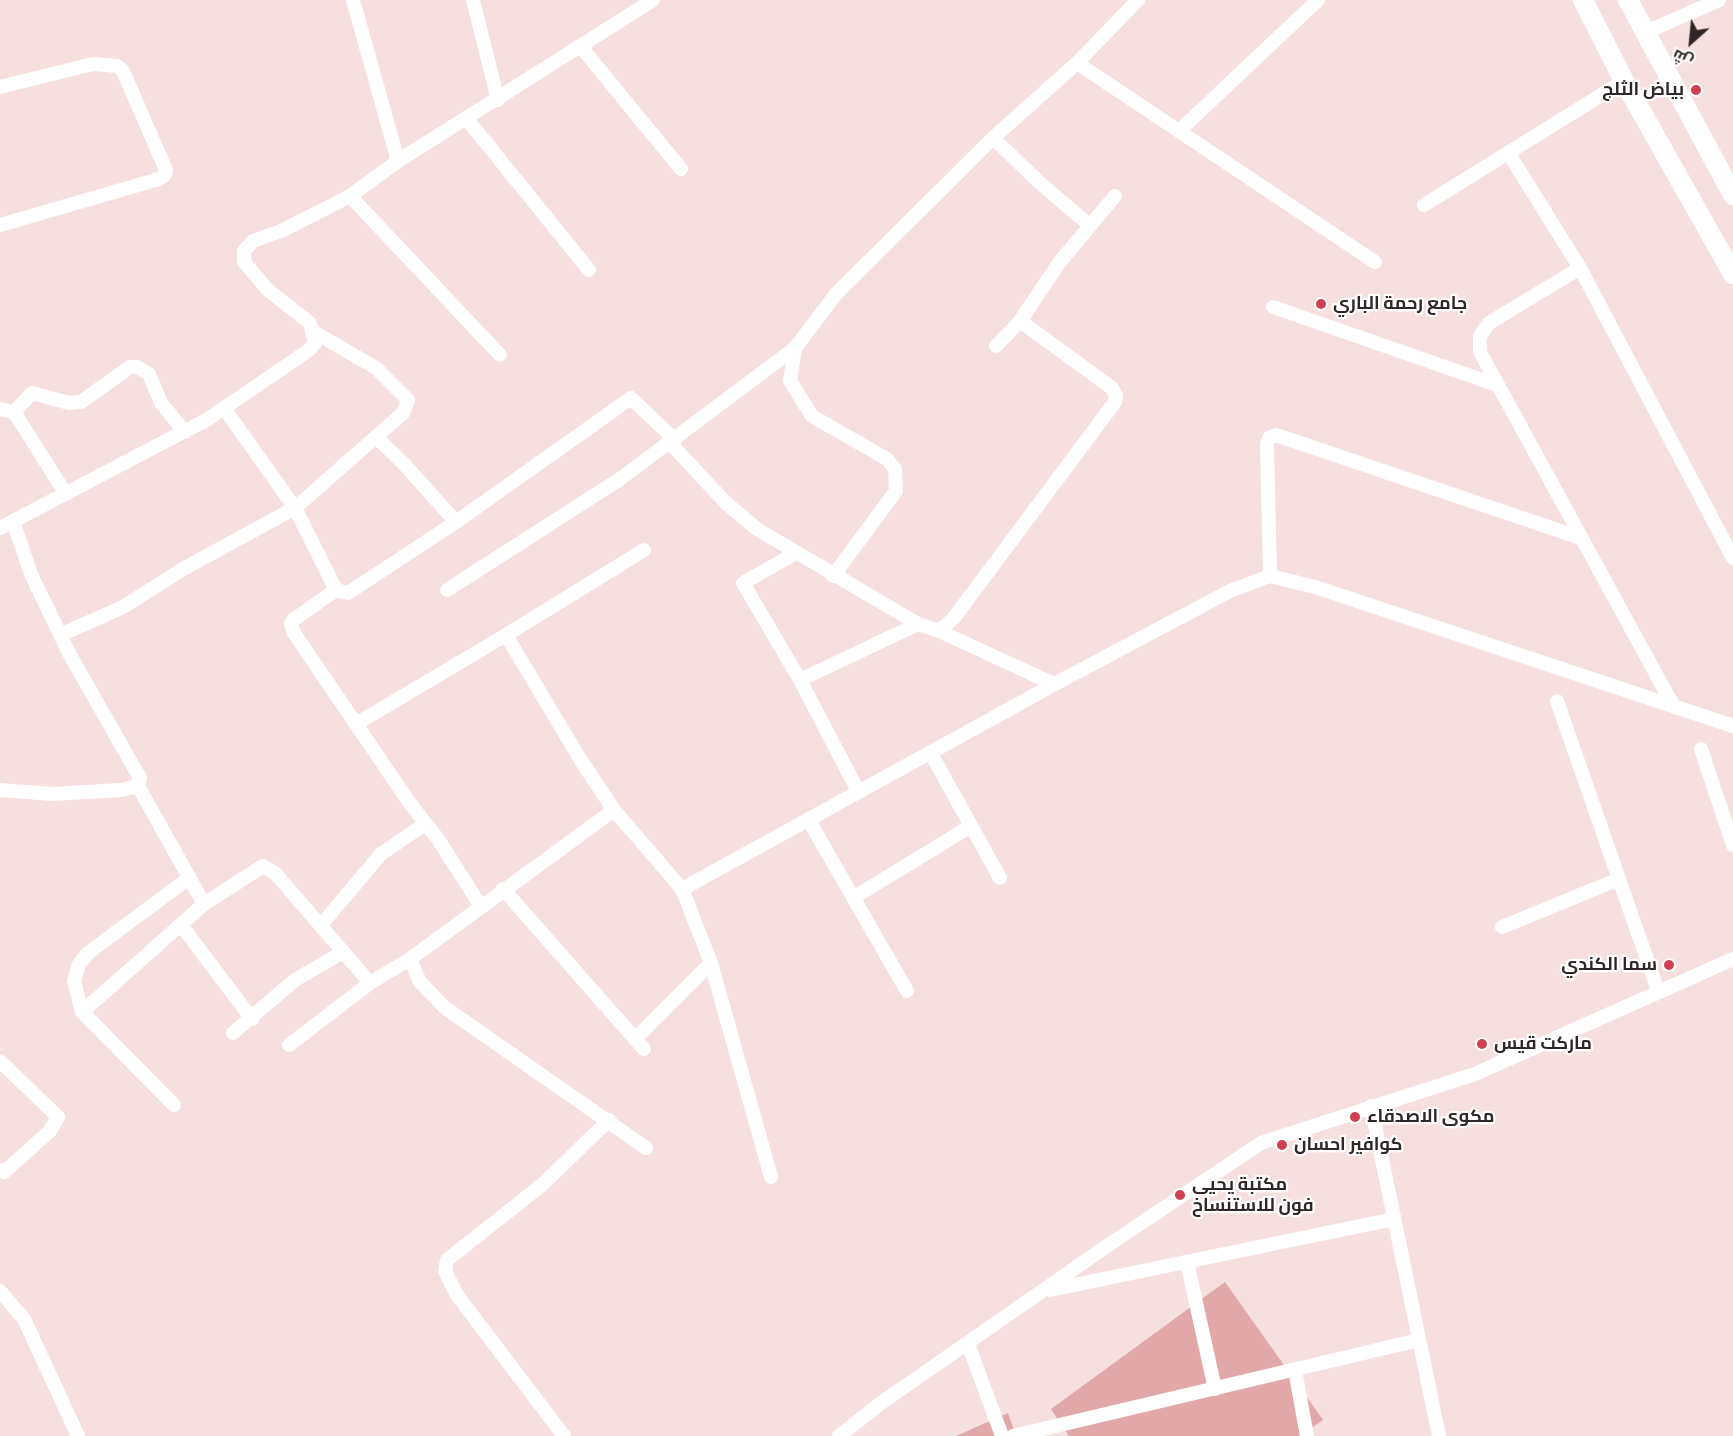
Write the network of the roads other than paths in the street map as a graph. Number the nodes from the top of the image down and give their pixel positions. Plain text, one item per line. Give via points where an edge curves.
1 (353, 0) edge
2 (473, 0) edge
3 (654, 0) edge
4 (1138, 0) edge
5 (1318, 0) edge
6 (1583, 0) edge
7 (1628, 0) edge
8 (1719, 0) edge
9 (1644, 33) junction
10 (581, 47) junction
11 (1077, 63) junction
12 (1624, 81) junction
13 (0, 87) edge
14 (498, 100) junction
15 (465, 118) junction
16 (1179, 131) junction
17 (993, 138) junction
18 (1509, 154) junction
19 (398, 161) junction
20 (681, 169) dead end
21 (1733, 195) edge
22 (350, 196) junction
23 (1115, 196) dead end
24 (1424, 205) dead end
25 (0, 225) edge
26 (1089, 225) junction
27 (1375, 262) dead end
28 (1580, 268) junction
29 (589, 270) dead end
30 (1733, 274) edge
31 (1273, 307) dead end
32 (1020, 321) junction
33 (314, 333) junction
34 (996, 346) dead end
35 (795, 348) junction
36 (500, 355) dead end
37 (1497, 385) junction
38 (224, 408) junction
39 (0, 409) edge
40 (14, 412) junction
41 (185, 432) junction
42 (376, 437) junction
43 (672, 441) junction
44 (66, 494) junction
45 (295, 508) junction
46 (456, 522) junction
47 (6, 524) edge
48 (1581, 538) junction
49 (644, 550) dead end
50 (796, 553) junction
51 (1733, 558) edge
52 (833, 576) junction
53 (1270, 576) junction
54 (336, 590) junction
55 (447, 590) dead end
56 (918, 624) junction
57 (939, 631) junction
58 (60, 635) junction
59 (506, 635) junction
60 (800, 680) junction
61 (1054, 684) junction
62 (1557, 701) dead end
63 (1674, 706) junction
64 (356, 724) junction
65 (1733, 726) edge
66 (1701, 749) dead end
67 (930, 752) junction
68 (138, 786) junction
69 (0, 790) edge
70 (858, 791) junction
71 (614, 810) junction
72 (808, 819) junction
73 (425, 824) junction
74 (971, 826) junction
75 (1733, 845) edge
76 (189, 878) junction
77 (1000, 878) dead end
78 (1619, 879) junction
79 (503, 889) junction
80 (682, 890) junction
81 (853, 898) junction
82 (204, 904) junction
83 (480, 905) junction
84 (181, 925) junction
85 (321, 925) junction
86 (1502, 927) dead end
87 (344, 951) junction
88 (410, 959) junction
89 (1733, 959) edge
90 (711, 963) junction
91 (370, 983) junction
92 (907, 991) dead end
93 (1658, 992) junction
94 (82, 1012) junction
95 (252, 1019) junction
96 (233, 1033) dead end
97 (289, 1045) dead end
98 (0, 1061) edge
99 (174, 1105) dead end
100 (1371, 1106) junction
101 (609, 1120) junction
102 (646, 1148) dead end
103 (1, 1173) edge
104 (771, 1177) dead end
105 (1394, 1219) junction
106 (1187, 1262) junction
107 (0, 1291) edge
108 (1043, 1291) junction
109 (1419, 1340) junction
110 (968, 1344) junction
111 (1295, 1370) junction
112 (1215, 1389) junction
113 (78, 1436) edge
114 (564, 1436) edge
115 (839, 1436) edge
116 (1002, 1436) edge
117 (1013, 1436) edge
118 (1307, 1436) edge
119 (1439, 1436) edge

1 - 19 street
2 - 14 street
3 - 10 street
4 - 11 street
5 - 16 street
6 - 12 main road
7 - 9 main road
8 - 9 street
9 - 21 main road
10 - 14 street
10 - 20 street
11 - 16 street
11 - 17 street
12 - 18 street
12 - 30 main road
13 - 25 street via 93,64 117,66 127,80 166,170 159,179
14 - 15 street
15 - 19 street
15 - 29 street
16 - 27 street
17 - 26 street
17 - 35 street via 836,294
18 - 24 street
18 - 28 street
19 - 22 street
22 - 33 street via 253,241 244,251 248,268 268,290 310,323
22 - 36 street
23 - 26 street
26 - 32 street
28 - 37 street via 1484,329 1480,352
28 - 51 street
31 - 37 street
32 - 34 street
32 - 57 street via 1112,388 1115,402
33 - 38 street via 315,343 309,350
33 - 42 street via 375,368 408,400 403,413
35 - 43 street
35 - 52 street via 790,381 812,416 887,459 896,469 896,490
37 - 48 street
38 - 41 street
38 - 45 street
39 - 40 street
40 - 41 street via 32,393 69,403 81,402 130,367 137,367 149,374 161,404
40 - 44 street
41 - 44 street
42 - 45 street
42 - 46 street
43 - 46 street via 631,398
43 - 50 street via 727,504 757,529
43 - 55 street
44 - 47 street
45 - 54 street
45 - 58 street via 183,569 123,607
46 - 54 street via 348,593
47 - 58 street
48 - 53 street via 1276,435 1267,444
48 - 63 street
49 - 59 street
50 - 52 street
50 - 60 street via 743,583
52 - 56 street
53 - 61 street via 1230,591
53 - 63 street via 1315,587
54 - 64 street via 291,624
56 - 57 street
56 - 60 street
57 - 61 street
58 - 68 street via 140,778
59 - 64 street
59 - 71 street
60 - 70 street
61 - 67 street
62 - 78 street
63 - 65 street
64 - 73 street
66 - 75 street
67 - 70 street
67 - 74 street
68 - 69 street via 93,793
68 - 76 street
70 - 72 street
71 - 79 street
71 - 80 street
72 - 80 street
72 - 81 street
73 - 83 street
73 - 85 street via 381,854
74 - 77 street
74 - 81 street
76 - 82 street
76 - 94 street via 82,959 74,981
78 - 86 street
78 - 93 street
79 - 83 street
79 - 90 street via 640,1044
80 - 90 street
81 - 92 street
82 - 84 street
82 - 85 street via 263,866 275,873
83 - 88 street
84 - 94 street
84 - 95 street
85 - 87 street
87 - 91 street
87 - 95 street via 296,980
88 - 91 street
88 - 101 street via 420,982 444,1007
89 - 93 street
90 - 104 street
91 - 97 street
93 - 100 street via 1475,1074
94 - 99 street
95 - 96 street
98 - 103 street via 58,1117 50,1131
100 - 105 street
100 - 108 street via 1261,1143
101 - 102 street
101 - 114 street via 543,1185 447,1260 445,1271 457,1295
105 - 106 street
105 - 109 street
106 - 108 street
106 - 112 street
107 - 113 street via 24,1319
108 - 110 street
109 - 111 street
109 - 119 street
110 - 115 street
110 - 116 street
111 - 112 street
111 - 118 street
112 - 117 street

